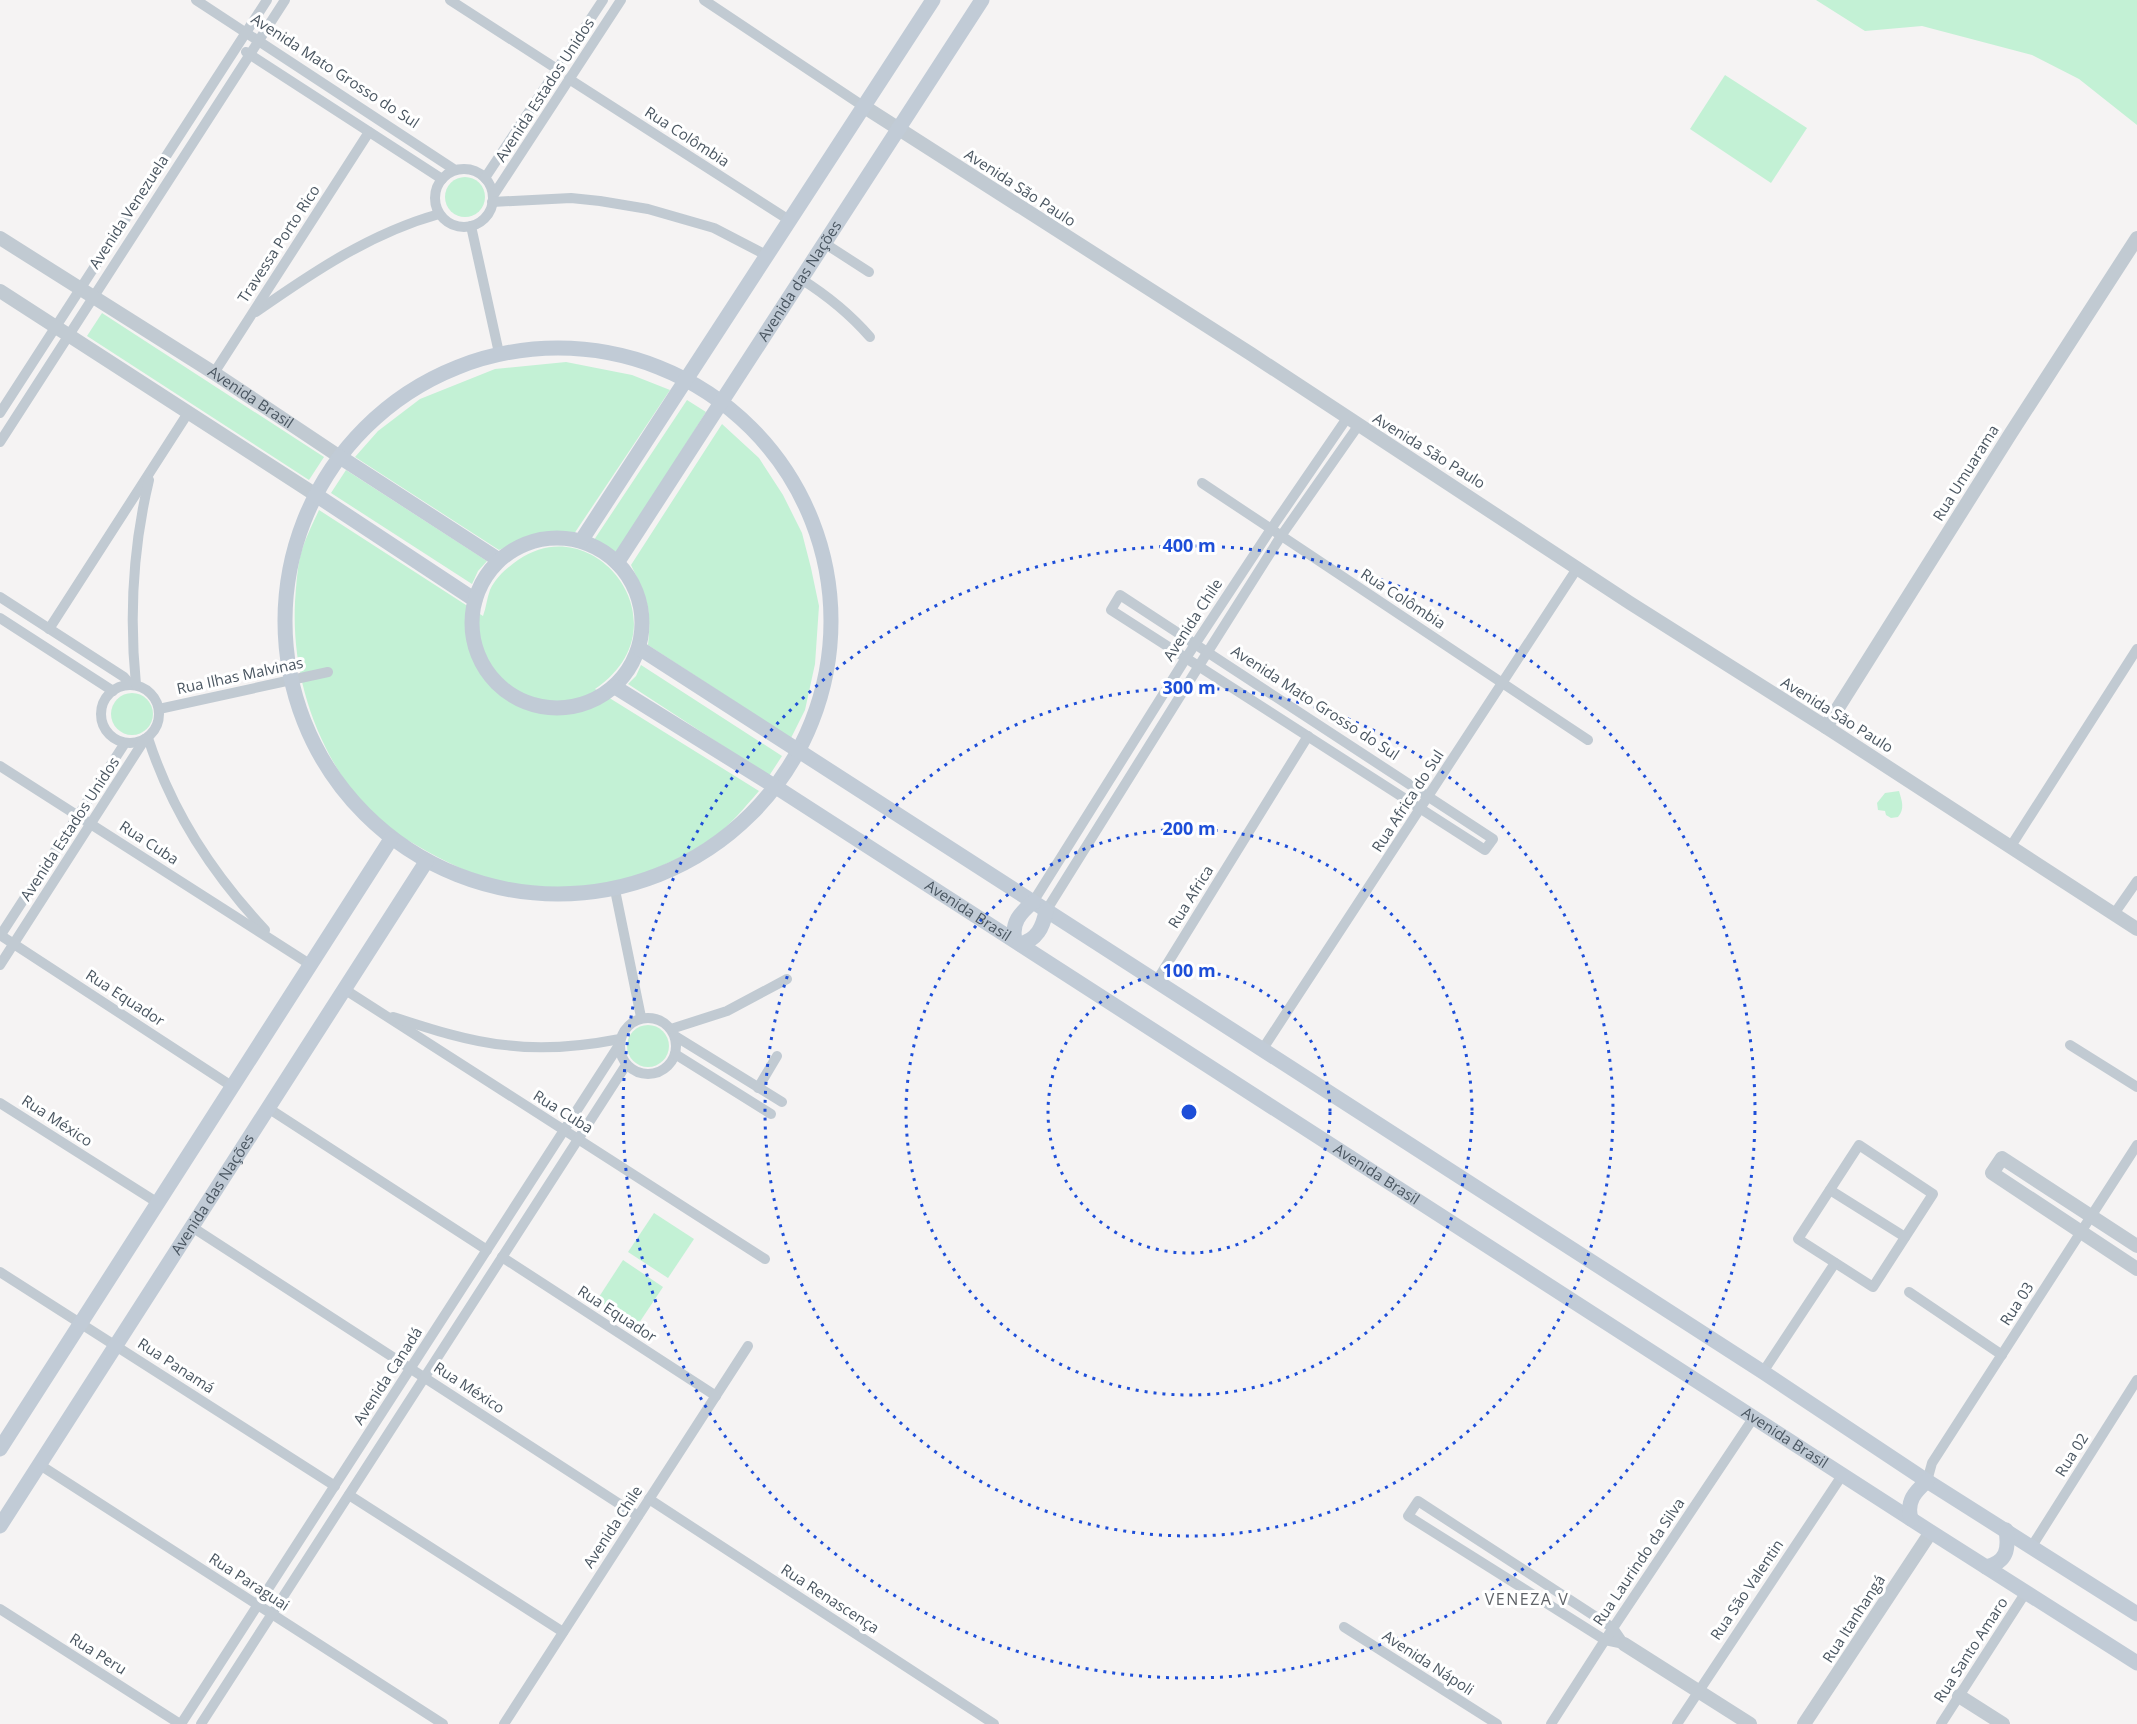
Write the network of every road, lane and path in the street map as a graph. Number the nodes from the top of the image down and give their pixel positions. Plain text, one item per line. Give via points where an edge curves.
1 (196, 0) edge
2 (267, 0) edge
3 (285, 0) edge
4 (450, 0) edge
5 (603, 0) edge
6 (621, 0) edge
7 (704, 0) edge
8 (933, 0) edge
9 (982, 0) edge
10 (246, 32) junction
11 (259, 40) junction
12 (237, 47) junction
13 (249, 54) junction
14 (557, 69) junction
15 (569, 79) junction
16 (863, 106) junction
17 (898, 129) junction
18 (369, 132) junction
19 (455, 170) junction
20 (485, 178) junction
21 (442, 179) junction
22 (493, 199) junction
23 (439, 214) junction
24 (789, 220) junction
25 (471, 226) junction
26 (0, 238) edge
27 (2137, 238) edge
28 (824, 243) junction
29 (766, 255) junction
30 (869, 272) dead end
31 (801, 279) junction
32 (0, 291) edge
33 (86, 294) junction
34 (250, 316) junction
35 (56, 327) junction
36 (68, 335) junction
37 (870, 337) dead end
38 (500, 353) junction
39 (214, 373) junction
40 (687, 379) junction
41 (722, 402) junction
42 (0, 413) edge
43 (188, 413) junction
44 (1352, 422) junction
45 (0, 442) edge
46 (340, 457) junction
47 (151, 470) junction
48 (1202, 483) dead end
49 (316, 495) junction
50 (1270, 529) junction
51 (1281, 536) junction
52 (582, 541) junction
53 (499, 560) junction
54 (617, 563) junction
55 (1578, 567) junction
56 (0, 597) edge
57 (475, 600) junction
58 (0, 618) edge
59 (49, 629) junction
60 (1194, 645) junction
61 (639, 648) junction
62 (2137, 649) edge
63 (1207, 653) junction
64 (1186, 657) junction
65 (1199, 666) junction
66 (328, 672) dead end
67 (291, 680) junction
68 (1503, 683) junction
69 (134, 685) junction
70 (615, 687) junction
71 (113, 691) junction
72 (159, 709) junction
73 (1826, 727) junction
74 (1308, 736) junction
75 (147, 739) junction
76 (1588, 740) dead end
77 (125, 743) junction
78 (800, 753) junction
79 (0, 766) edge
80 (779, 789) junction
81 (1429, 796) junction
82 (1421, 808) junction
83 (78, 815) junction
84 (91, 824) junction
85 (391, 839) junction
86 (2011, 846) junction
87 (426, 862) junction
88 (2137, 881) edge
89 (615, 890) junction
90 (1033, 902) junction
91 (1046, 911) junction
92 (2114, 914) junction
93 (2137, 929) edge
94 (0, 935) edge
95 (1018, 942) junction
96 (14, 943) junction
97 (277, 943) junction
98 (0, 965) edge
99 (311, 965) junction
100 (787, 979) dead end
101 (1156, 982) junction
102 (344, 989) junction
103 (379, 1012) junction
104 (641, 1017) junction
105 (673, 1032) junction
106 (620, 1042) junction
107 (2070, 1044) dead end
108 (1262, 1050) junction
109 (675, 1054) junction
110 (777, 1056) dead end
111 (626, 1065) junction
112 (233, 1087) junction
113 (2137, 1087) edge
114 (758, 1088) junction
115 (782, 1102) dead end
116 (0, 1103) edge
117 (268, 1108) junction
118 (771, 1114) dead end
119 (564, 1130) junction
120 (578, 1139) junction
121 (2137, 1145) edge
122 (1830, 1190) junction
123 (158, 1203) junction
124 (2091, 1216) junction
125 (192, 1227) junction
126 (2081, 1232) junction
127 (1905, 1238) junction
128 (2137, 1246) edge
129 (487, 1250) junction
130 (502, 1257) junction
131 (765, 1259) dead end
132 (1835, 1263) junction
133 (2137, 1269) edge
134 (0, 1272) edge
135 (1909, 1292) dead end
136 (81, 1323) junction
137 (116, 1345) junction
138 (748, 1346) dead end
139 (2002, 1355) junction
140 (411, 1368) junction
141 (1764, 1372) junction
142 (424, 1377) junction
143 (2137, 1380) edge
144 (716, 1396) junction
145 (1754, 1417) junction
146 (1, 1444) edge
147 (40, 1465) junction
148 (1843, 1474) junction
149 (1927, 1481) junction
150 (335, 1486) junction
151 (349, 1495) junction
152 (649, 1499) junction
153 (638, 1516) junction
154 (1911, 1519) junction
155 (0, 1526) edge
156 (2006, 1530) junction
157 (1931, 1532) junction
158 (2032, 1546) junction
159 (1986, 1567) junction
160 (2026, 1592) junction
161 (257, 1606) junction
162 (0, 1608) edge
163 (2137, 1614) edge
164 (271, 1615) junction
165 (1344, 1627) dead end
166 (1613, 1628) junction
167 (563, 1632) junction
168 (1605, 1640) junction
169 (1624, 1644) junction
170 (2137, 1663) edge
171 (1698, 1691) junction
172 (1959, 1696) junction
173 (181, 1724) edge
174 (201, 1724) edge
175 (443, 1724) edge
176 (504, 1724) edge
177 (994, 1724) edge
178 (1497, 1724) edge
179 (1551, 1724) edge
180 (1677, 1724) edge
181 (1750, 1724) edge
182 (1804, 1724) edge
183 (1941, 1724) edge
184 (2003, 1724) edge

1 - 10 street, Avenida Mato Grosso do Sul
2 - 10 street, Avenida Venezuela
3 - 11 street, Avenida Venezuela
4 - 14 street
5 - 14 street, Avenida Estados Unidos
6 - 15 street, Avenida Estados Unidos
7 - 16 street, Avenida São Paulo
8 - 16 main road
9 - 17 main road, Avenida das Nações
10 - 11 street, Avenida Mato Grosso do Sul
10 - 12 street, Avenida Venezuela
11 - 13 street, Avenida Venezuela
11 - 19 street, Avenida Mato Grosso do Sul
12 - 13 street
12 - 33 street, Avenida Venezuela
13 - 18 street
13 - 33 street, Avenida Venezuela
14 - 20 street, Avenida Estados Unidos
15 - 22 street, Avenida Estados Unidos
15 - 24 street, Rua Colômbia
16 - 17 street, Avenida São Paulo
16 - 24 main road
17 - 28 main road, Avenida das Nações
17 - 44 street, Avenida São Paulo
18 - 21 street
18 - 34 street, Travessa Porto Rico
19 - 20 street via 471,169
19 - 21 street
20 - 22 street
21 - 23 street via 435,198
22 - 25 street via 487,215
22 - 29 street via 571,198 648,209 714,228
23 - 25 street via 453,225
23 - 34 street via 370,240
24 - 29 main road
25 - 38 street
26 - 33 street, Avenida Brasil
27 - 73 street, Rua Umuarama
28 - 30 street
28 - 31 main road, Avenida das Nações
29 - 40 main road
31 - 37 street via 846,311
31 - 41 main road, Avenida das Nações
32 - 35 street
33 - 35 street, Avenida Venezuela
33 - 36 street, Avenida Venezuela
33 - 39 street, Avenida Brasil
34 - 39 street, Travessa Porto Rico
35 - 36 street
35 - 42 street, Avenida Venezuela
36 - 43 street
36 - 45 street, Avenida Venezuela
38 - 40 main road via 571,347 615,352 649,361
38 - 46 main road via 442,371 405,394 370,421
39 - 46 street, Avenida Brasil
40 - 41 main road
40 - 52 main road
41 - 54 main road, Avenida das Nações
41 - 78 main road via 778,458 796,487 819,545 830,637 824,681
43 - 47 street
43 - 49 street
44 - 50 street, Avenida Chile
44 - 51 street, Avenida Chile
44 - 55 street, Avenida São Paulo
46 - 49 main road
46 - 53 main road, Avenida Brasil
47 - 59 street
47 - 69 street via 135,555
48 - 50 street, Rua Colômbia
49 - 57 main road
49 - 67 main road via 294,549 286,599 285,640
50 - 51 street, Rua Colômbia
50 - 60 street, Avenida Chile
51 - 63 street, Avenida Chile
51 - 68 street, Rua Colômbia
52 - 53 main road via 552,537 524,544
52 - 54 main road
53 - 57 main road via 484,579
54 - 61 main road via 636,589 641,608
55 - 68 street, Rua Africa do Sul
55 - 73 street, Avenida São Paulo
56 - 59 street
57 - 70 main road via 472,627 478,653 491,676 511,695 539,706 570,708 594,701
58 - 71 street
59 - 69 street
60 - 63 street, Avenida Mato Grosso do Sul
60 - 64 street, Avenida Chile
60 - 64 street, Avenida Mato Grosso do Sul via 1120,596 1111,610
61 - 70 main road
61 - 78 main road
62 - 86 street
63 - 65 street, Avenida Chile
63 - 81 street, Avenida Mato Grosso do Sul
64 - 65 street, Avenida Mato Grosso do Sul
64 - 90 street, Avenida Chile
65 - 74 street, Avenida Mato Grosso do Sul
65 - 91 street, Avenida Chile
66 - 67 street, Rua Ilhas Malvinas
67 - 72 street, Rua Ilhas Malvinas
67 - 85 main road via 301,715 322,761 343,793
68 - 76 street, Rua Colômbia
68 - 81 street, Rua Africa do Sul
69 - 71 street
69 - 72 street via 151,693
70 - 80 main road, Avenida Brasil
71 - 77 street via 102,705 102,722 111,737
72 - 75 street via 159,721
73 - 86 street, Avenida São Paulo
74 - 82 street, Avenida Mato Grosso do Sul
74 - 101 street, Rua Africa
75 - 77 street
75 - 84 street, Avenida Estados Unidos
75 - 97 street via 192,837 238,901
77 - 83 street, Avenida Estados Unidos
78 - 80 main road
78 - 90 main road
79 - 83 street, Rua Cuba
80 - 89 main road via 714,848 684,866
80 - 95 main road, Avenida Brasil
81 - 82 street, Rua Africa do Sul
81 - 82 street, Avenida Mato Grosso do Sul via 1493,839 1485,850
82 - 108 street, Rua Africa do Sul
83 - 84 street, Rua Cuba
83 - 94 street, Avenida Estados Unidos
84 - 96 street, Avenida Estados Unidos
84 - 97 street, Rua Cuba
85 - 87 main road
85 - 99 main road
86 - 92 street, Avenida São Paulo
87 - 89 main road via 480,883 524,894
87 - 102 main road, Avenida das Nações
88 - 92 street
89 - 104 street
90 - 91 main road
90 - 95 main road via 1015,924 1013,933
91 - 95 main road via 1035,937 1028,943
91 - 101 main road
92 - 93 street, Avenida São Paulo
94 - 96 street, Rua Equador
95 - 145 main road, Avenida Brasil
96 - 98 street, Avenida Estados Unidos
96 - 112 street, Rua Equador
97 - 99 street, Rua Cuba
99 - 112 main road
100 - 105 street via 727,1011
101 - 108 main road
102 - 103 street, Rua Cuba
102 - 117 main road, Avenida das Nações
103 - 106 street via 505,1046
103 - 119 street, Rua Cuba
104 - 105 street via 658,1019
104 - 106 street via 626,1027
105 - 109 street
105 - 114 street
106 - 111 street
106 - 119 street, Avenida Canadá
107 - 113 street
108 - 141 main road
109 - 111 street via 665,1068 649,1074
109 - 118 street
110 - 114 street
111 - 120 street, Avenida Canadá
112 - 123 main road
114 - 115 street
116 - 123 street, Rua México
117 - 125 main road, Avenida das Nações
117 - 129 street
119 - 120 street, Rua Cuba
119 - 129 street, Avenida Canadá
120 - 130 street, Avenida Canadá
120 - 131 street, Rua Cuba
121 - 124 street, Rua 03
122 - 127 street
122 - 127 street via 1858,1145 1934,1194
122 - 132 street via 1798,1239
123 - 136 main road
124 - 126 street, Rua 03
124 - 126 street via 2002,1158 1992,1173
124 - 128 street
125 - 137 main road, Avenida das Nações
125 - 140 street, Rua México
126 - 133 street
126 - 139 street, Rua 03
127 - 132 street via 1873,1287
129 - 140 street, Avenida Canadá
130 - 142 street, Avenida Canadá
130 - 144 street, Rua Equador
132 - 141 street
134 - 136 street, Rua Panamá
135 - 139 street
136 - 137 street, Rua Panamá
136 - 146 main road
137 - 147 main road, Avenida das Nações
137 - 150 street, Rua Panamá
138 - 144 street, Avenida Chile
139 - 149 street, Rua 03 via 1932,1463
140 - 142 street, Rua México
140 - 150 street, Avenida Canadá
141 - 149 main road
142 - 151 street, Avenida Canadá
142 - 153 street, Rua México
143 - 158 street, Rua 02
144 - 152 street, Avenida Chile
145 - 148 main road, Avenida Brasil
145 - 166 street, Rua Laurindo da Silva
147 - 155 main road, Avenida das Nações
147 - 161 street, Rua Paraguai
148 - 154 main road, Avenida Brasil
148 - 171 street, Rua São Valentin
149 - 154 main road via 1911,1499
149 - 156 main road
150 - 161 street, Avenida Canadá
151 - 164 street, Avenida Canadá
151 - 167 street
152 - 153 street, Avenida Chile
152 - 177 street, Rua Renascença
153 - 167 street, Avenida Chile
154 - 157 main road, Avenida Brasil
156 - 158 main road
156 - 159 main road via 2005,1557
157 - 159 main road, Avenida Brasil
157 - 182 street, Rua Itanhangá
158 - 163 main road
159 - 160 main road, Avenida Brasil
160 - 170 main road, Avenida Brasil
160 - 172 street, Rua Santo Amaro
161 - 164 street, Rua Paraguai
161 - 173 street, Avenida Canadá
162 - 173 street, Rua Peru
164 - 174 street, Avenida Canadá
164 - 175 street, Rua Paraguai
165 - 178 street, Avenida Nápoli
166 - 168 street, Rua Laurindo da Silva
166 - 168 street via 1418,1501 1408,1516
166 - 169 street
167 - 176 street, Avenida Chile
168 - 169 street
168 - 179 street, Rua Laurindo da Silva
169 - 171 street
171 - 180 street, Rua São Valentin
171 - 181 street
172 - 183 street, Rua Santo Amaro
172 - 184 street

